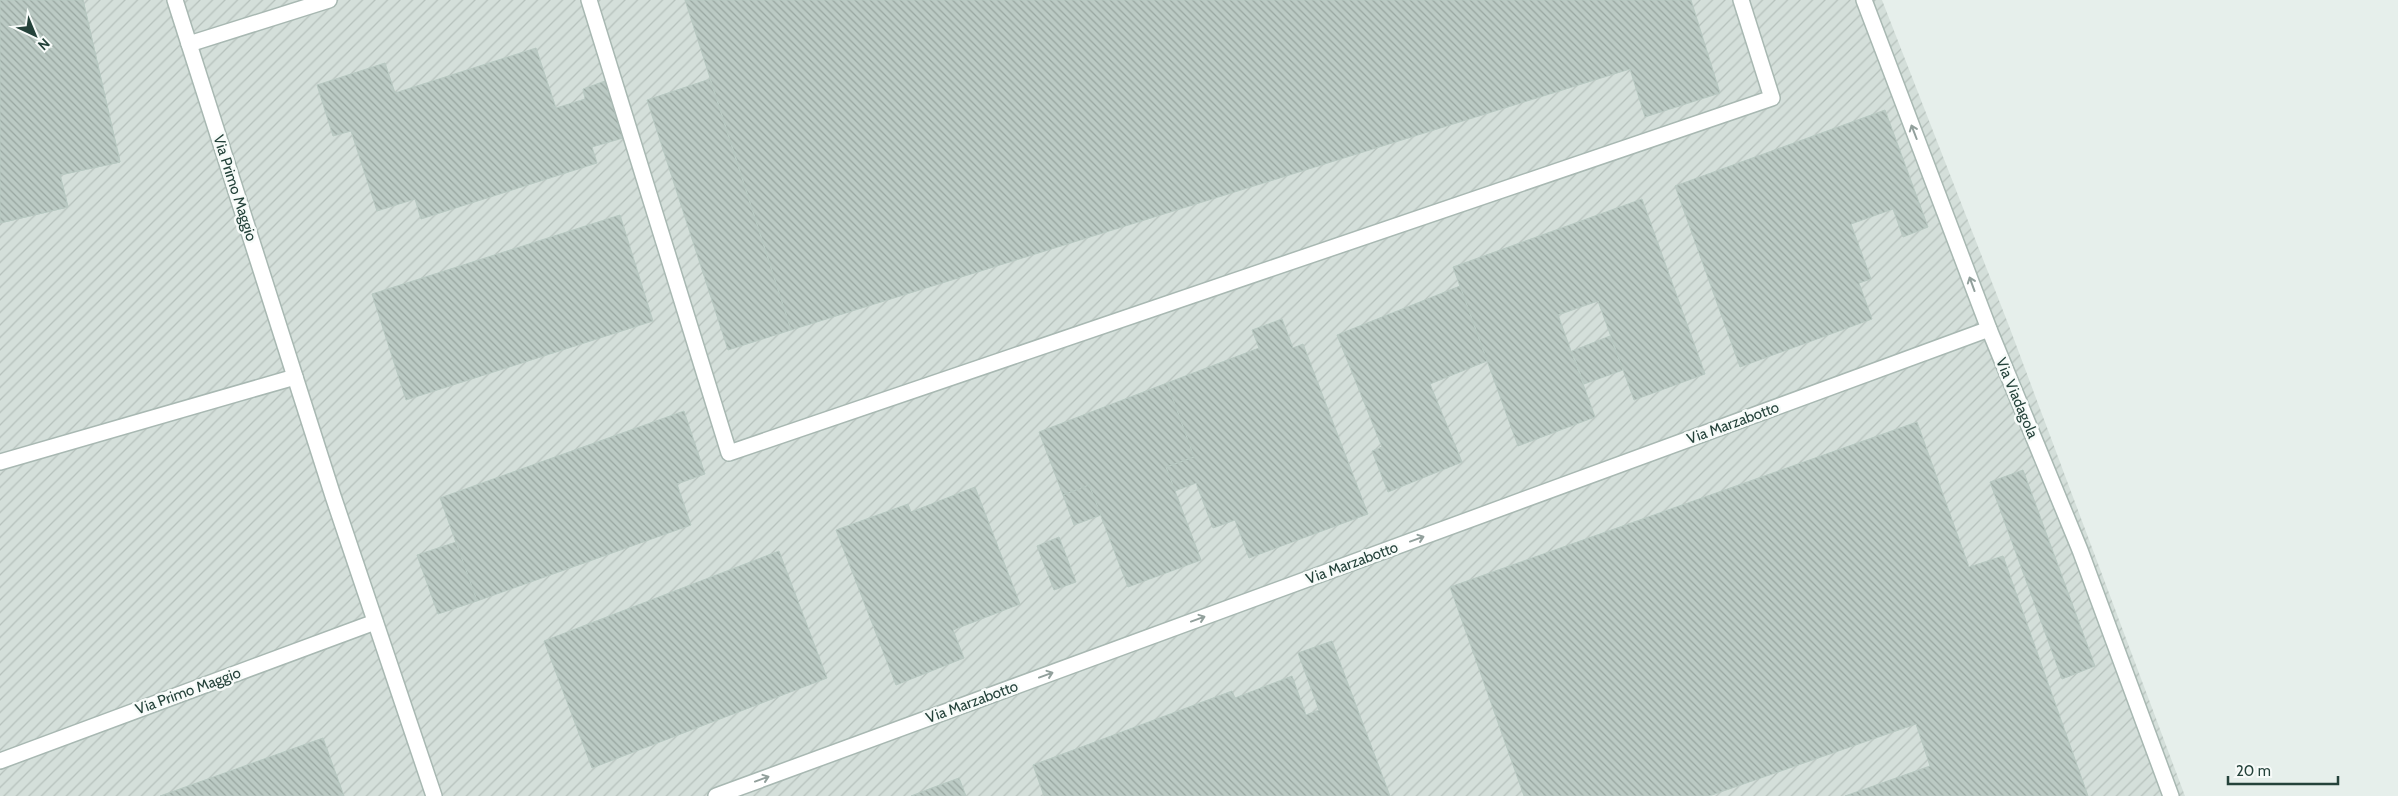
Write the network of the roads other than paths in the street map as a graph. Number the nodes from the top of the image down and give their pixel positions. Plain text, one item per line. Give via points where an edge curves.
1 (175, 0) edge
2 (329, 0) edge
3 (589, 0) edge
4 (1741, 0) edge
5 (1864, 0) edge
6 (189, 44) junction
7 (1989, 329) junction
8 (295, 377) junction
9 (0, 462) edge
10 (375, 622) junction
11 (0, 761) edge
12 (434, 796) edge
13 (716, 796) edge
14 (2171, 796) edge

1 - 6 street, Via Primo Maggio
2 - 6 street
3 - 4 street via 729,453 1772,98
7 -> 5 street, Via Viadagola
6 - 8 street, Via Primo Maggio
13 -> 7 street, Via Marzabotto
7 - 14 street, Via Viadagola via 2080,550
8 - 9 street
8 - 10 street, Via Primo Maggio
10 - 11 street, Via Primo Maggio
10 - 12 street, Via Primo Maggio

